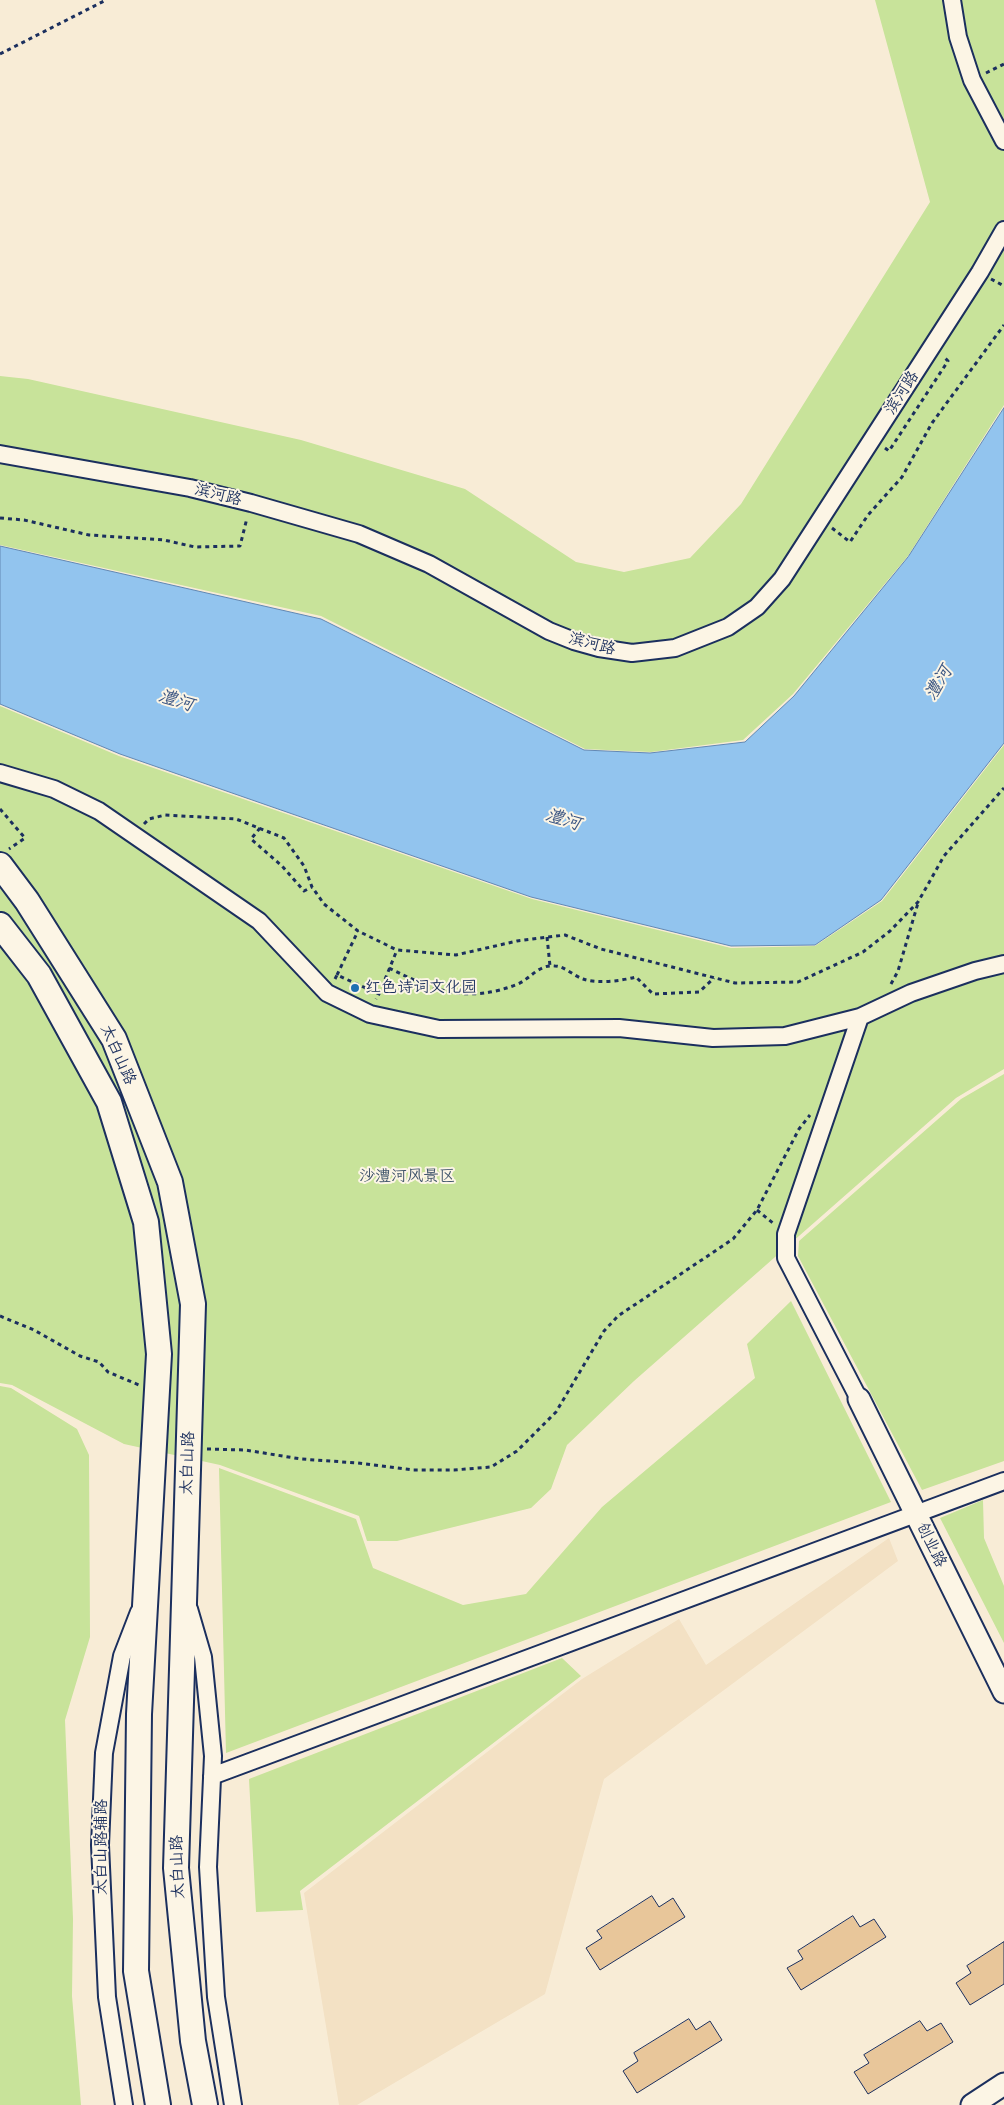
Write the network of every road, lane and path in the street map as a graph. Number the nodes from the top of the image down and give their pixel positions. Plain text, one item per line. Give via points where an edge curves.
1 (106, 0) edge
2 (952, 0) edge
3 (0, 54) edge
4 (1004, 64) edge
5 (972, 80) junction
6 (1004, 141) edge
7 (1004, 230) edge
8 (1004, 325) edge
9 (0, 454) edge
10 (251, 503) junction
11 (0, 518) edge
12 (821, 520) junction
13 (0, 773) edge
14 (1004, 788) edge
15 (0, 810) edge
16 (260, 828) junction
17 (133, 836) junction
18 (3, 858) edge
19 (312, 887) junction
20 (918, 902) junction
21 (0, 925) edge
22 (358, 931) junction
23 (547, 937) junction
24 (397, 950) junction
25 (1004, 964) edge
26 (550, 966) junction
27 (389, 968) junction
28 (337, 975) dead end
29 (714, 978) junction
30 (379, 994) dead end
31 (878, 1008) junction
32 (860, 1017) junction
33 (833, 1095) junction
34 (757, 1210) junction
35 (786, 1234) junction
36 (0, 1316) edge
37 (157, 1392) junction
38 (859, 1399) joint
39 (188, 1449) junction
40 (1004, 1481) edge
41 (916, 1514) junction
42 (184, 1591) junction
43 (146, 1593) junction
44 (1004, 1692) edge
45 (212, 1776) junction
46 (1004, 2084) edge
47 (124, 2105) edge
48 (158, 2105) edge
49 (205, 2105) edge
50 (232, 2105) edge
51 (972, 2105) edge

1 - 3 path
2 - 5 street via 958,36
4 - 5 path
5 - 6 street
7 - 12 street, 滨河路
8 - 12 path via 932,423 902,477 868,515 850,542
9 - 10 street, 滨河路 via 190,488
10 - 11 path via 240,546 195,547 164,540 89,535 24,520
10 - 12 street, 滨河路 via 359,534 429,564 549,631 600,648 632,653 675,648 728,626 757,607 782,579
13 - 17 street via 54,789 99,811
14 - 20 path via 944,856
15 - 18 path via 25,838
16 - 17 path via 236,819 164,815 149,819
16 - 19 path via 284,838 304,866
16 - 19 path via 251,839 304,891
17 - 32 street via 259,921 327,993 370,1014 439,1029 619,1028 713,1038 785,1036
18 - 39 main road, 太白山路 via 114,1039 170,1182 193,1304
19 - 22 path via 324,904
20 - 29 path via 890,931 863,952 798,982 735,983
20 - 31 path via 898,971
21 - 37 main road, 太白山路 via 40,975 109,1102 146,1222 159,1354
22 - 24 path
22 - 28 path
23 - 24 path via 456,955
23 - 26 path
23 - 29 path via 565,935 601,949
24 - 27 path
25 - 31 street via 911,993
26 - 27 path via 540,968 519,983 461,995 421,984
26 - 29 path via 556,965 584,979 618,981 636,978 653,994 700,992
27 - 30 path
31 - 32 street
32 - 33 street
33 - 34 path via 820,1102 799,1129
33 - 35 street
34 - 35 path
34 - 39 path via 733,1238 618,1316 599,1338 556,1412 517,1452 491,1466 413,1470 245,1450
35 - 38 street via 786,1258
36 - 37 path via 34,1330 80,1356 99,1362 108,1372
37 - 43 main road, 太白山路
38 - 41 street, 创业路
39 - 42 main road, 太白山路
40 - 41 street
41 - 44 street, 创业路
41 - 45 street
42 - 45 street via 203,1657 213,1756
42 - 49 main road, 太白山路 via 176,1868 193,2042
43 - 47 street, 太白山路辅路 via 122,1656 104,1753 100,1836 106,1997
43 - 48 main road, 太白山路 via 139,1714 136,1971
45 - 50 street via 208,1867 216,1997
46 - 51 street

